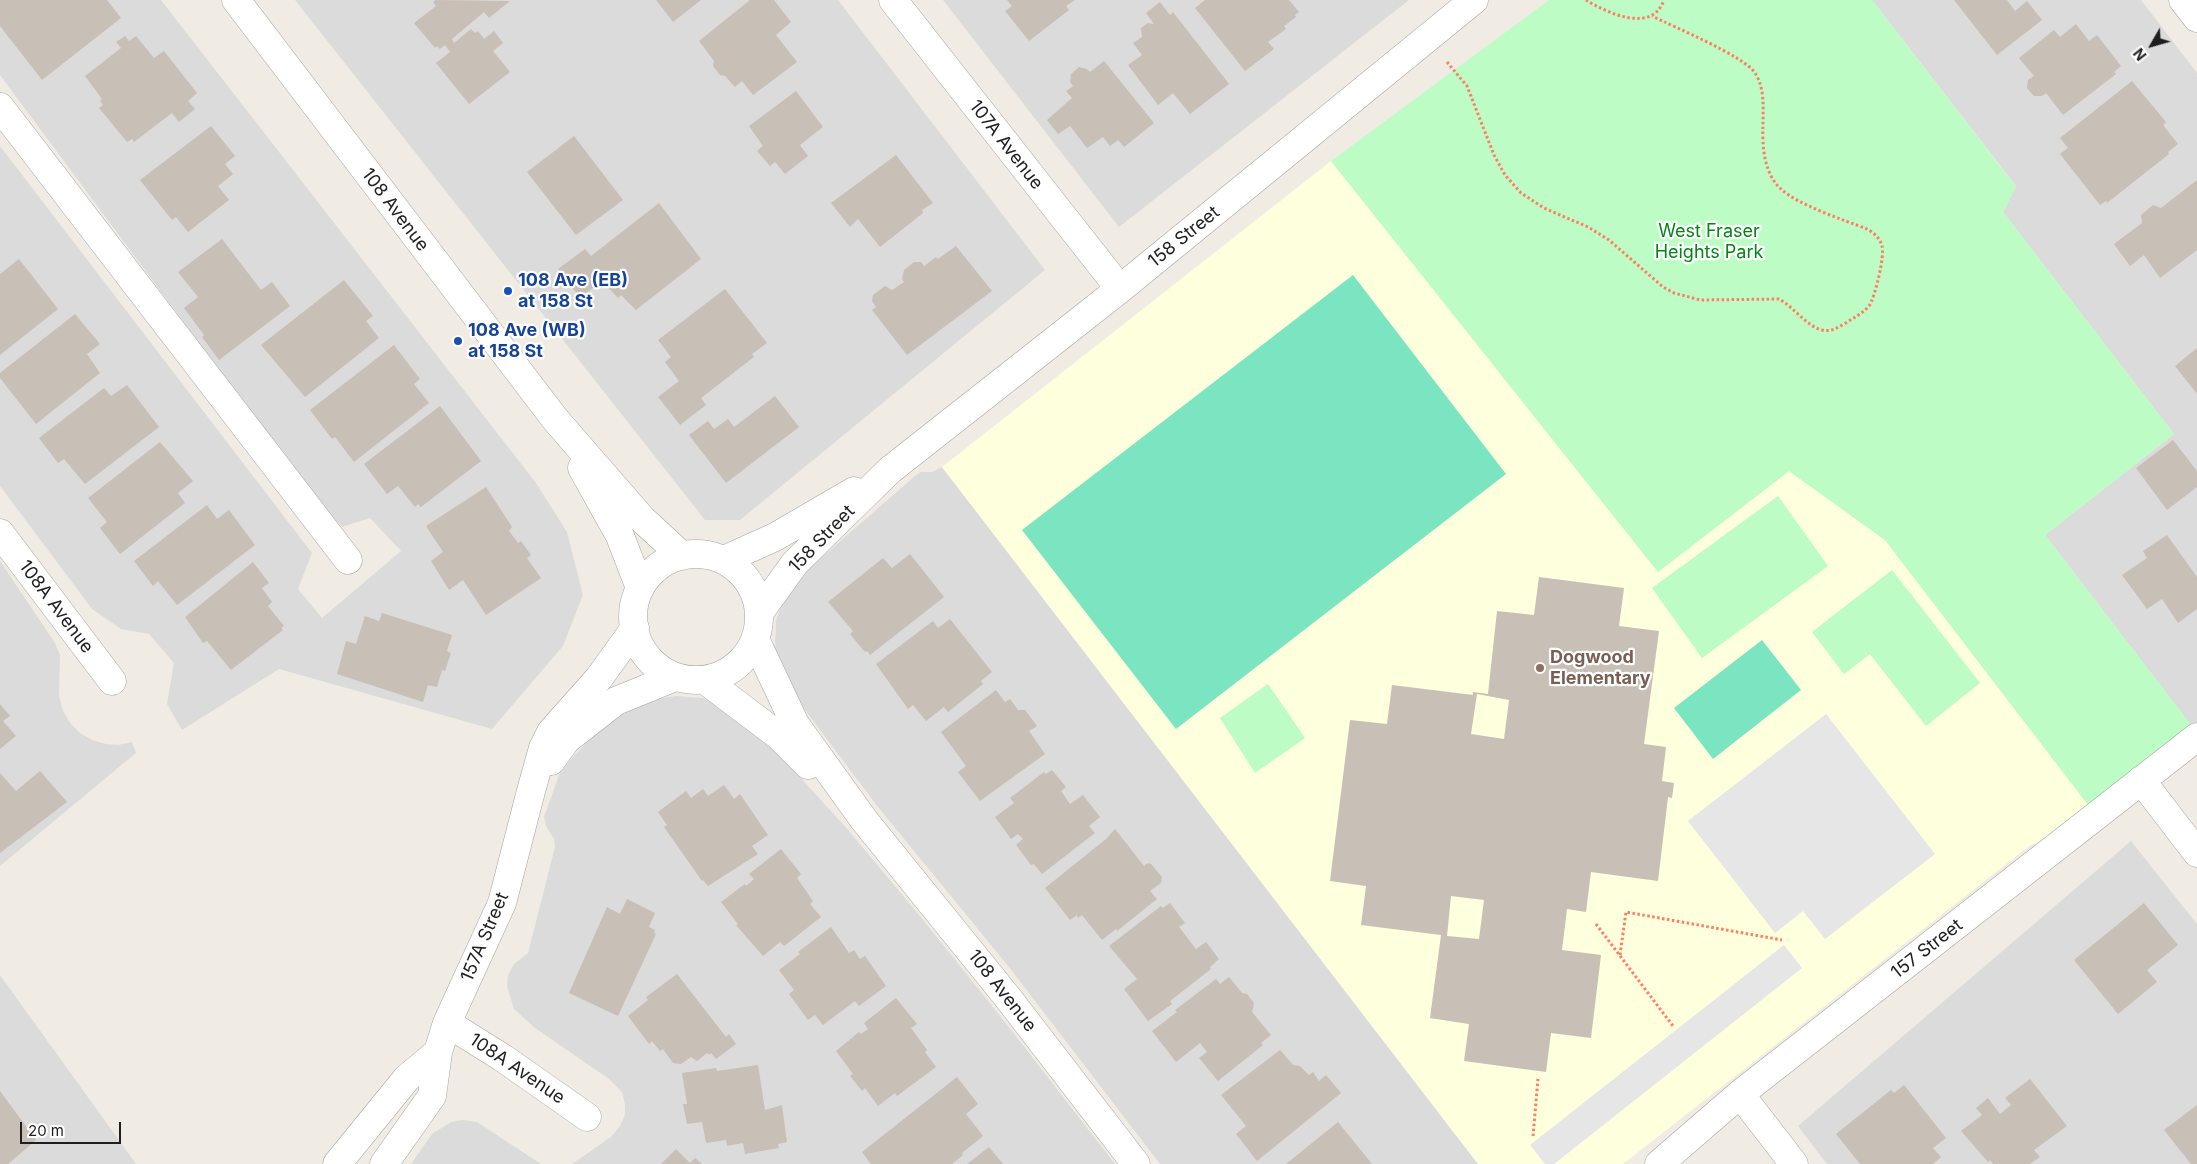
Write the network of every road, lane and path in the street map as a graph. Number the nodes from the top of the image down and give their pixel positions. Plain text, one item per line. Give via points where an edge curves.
1 (236, 0) edge
2 (894, 0) edge
3 (1474, 0) edge
4 (1586, 0) edge
5 (1664, 0) edge
6 (2183, 0) edge
7 (1652, 16) junction
8 (2197, 18) edge
9 (1426, 38) junction
10 (0, 107) edge
11 (1120, 289) junction
12 (555, 419) junction
13 (890, 470) junction
14 (0, 533) edge
15 (682, 556) junction
16 (348, 560) dead end
17 (724, 560) junction
18 (640, 588) junction
19 (759, 613) junction
20 (635, 628) junction
21 (755, 639) junction
22 (675, 677) junction
23 (705, 680) junction
24 (112, 681) dead end
25 (2197, 737) edge
26 (2141, 780) junction
27 (531, 791) junction
28 (864, 820) junction
29 (2197, 853) edge
30 (1596, 924) dead end
31 (1782, 940) dead end
32 (1620, 955) junction
33 (447, 1023) junction
34 (1673, 1026) dead end
35 (438, 1052) junction
36 (1538, 1079) dead end
37 (1740, 1094) junction
38 (587, 1116) dead end
39 (1533, 1136) dead end
40 (337, 1164) edge
41 (384, 1164) edge
42 (1136, 1164) edge
43 (1659, 1164) edge
44 (1794, 1164) edge

1 - 12 street, 108 Avenue
2 - 11 street, 107A Avenue
3 - 9 street, 158 Street
4 - 7 path via 1601,10 1620,16
5 - 7 path
6 - 8 street
7 - 9 path via 1742,61 1756,74 1763,97 1764,152 1774,181 1781,190 1816,209 1867,229 1880,241 1883,248 1875,292 1870,305 1860,315 1832,331 1823,330 1778,299 1700,300 1663,287 1609,240 1521,193 1505,175 1494,155 1467,86
9 - 11 street, 158 Street
10 - 16 street
11 - 13 street, 158 Street
12 - 15 street, 108 Avenue via 642,519
12 - 18 street, 108 Avenue via 620,536
13 - 17 street, 158 Street via 775,537
13 - 19 street, 158 Street via 795,563
14 - 24 street, 108A Avenue
15 - 17 street via 704,555
15 - 18 street via 665,562
17 - 19 street via 748,582 756,597
18 - 20 street via 634,608
19 - 21 street
20 - 22 street via 639,644 648,658
20 - 27 street, 157A Street via 599,678 550,732
21 - 23 street via 748,654 736,667
21 - 28 street, 108 Avenue via 794,724
22 - 23 street
22 - 27 street, 157A Street via 616,701 566,740
23 - 28 street, 108 Avenue via 778,736
25 - 26 street, 157 Street
26 - 29 street
26 - 37 street, 157 Street
27 - 33 street, 157A Street via 502,903
28 - 42 street, 108 Avenue via 1008,998
30 - 32 path
31 - 32 path via 1626,912
32 - 34 path
33 - 35 street, 157A Street
33 - 38 street, 108A Avenue
35 - 40 street via 407,1078
35 - 41 street, 157A Street via 432,1096
36 - 39 path
37 - 43 street, 157 Street
37 - 44 street

